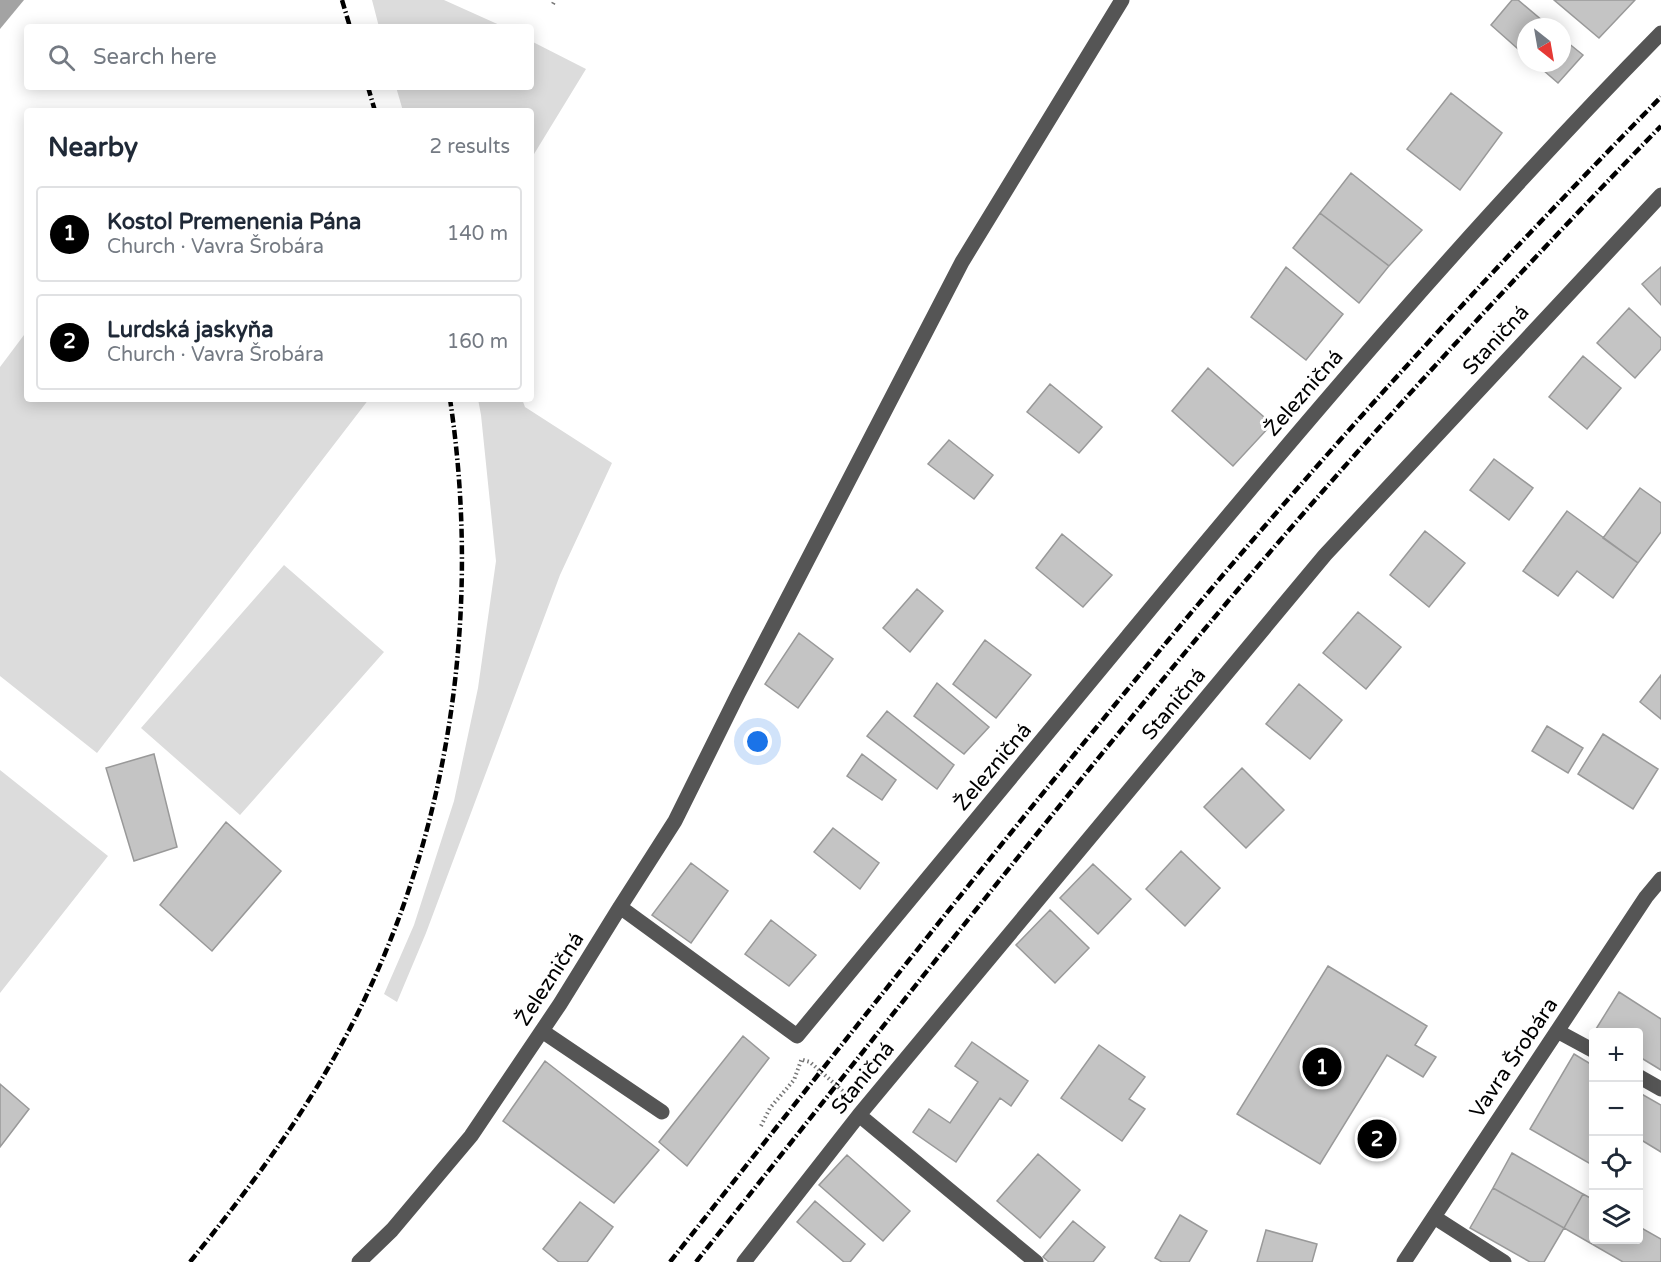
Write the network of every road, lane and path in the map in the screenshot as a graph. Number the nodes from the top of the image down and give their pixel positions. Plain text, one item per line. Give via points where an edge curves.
1 (1122, 0) edge
2 (1661, 33) edge
3 (1661, 195) edge
4 (1661, 879) edge
5 (620, 908) junction
6 (542, 1031) junction
7 (1557, 1031) junction
8 (797, 1036) junction
9 (1589, 1049) edge
10 (802, 1059) junction
11 (1643, 1079) edge
12 (1661, 1089) edge
13 (662, 1113) dead end
14 (859, 1115) junction
15 (761, 1126) dead end
16 (1434, 1217) junction
17 (359, 1262) edge
18 (744, 1262) edge
19 (1036, 1262) edge
20 (1404, 1262) edge
21 (1504, 1262) edge

1 - 5 street, Železničná via 962,262 675,821
2 - 8 street, Železničná via 1587,108 1293,436
3 - 14 street, Staničná via 1325,555
4 - 7 street, Vavra Šrobára
5 - 6 street, Železničná
5 - 8 street
6 - 13 street
6 - 17 street, Železničná via 471,1136 392,1230
7 - 9 street
7 - 16 street, Vavra Šrobára
8 - 10 path
10 - 14 path via 843,1091
10 - 15 path via 794,1080 770,1108
11 - 12 street
14 - 18 street, Staničná
14 - 19 street
16 - 20 street, Vavra Šrobára
16 - 21 street

